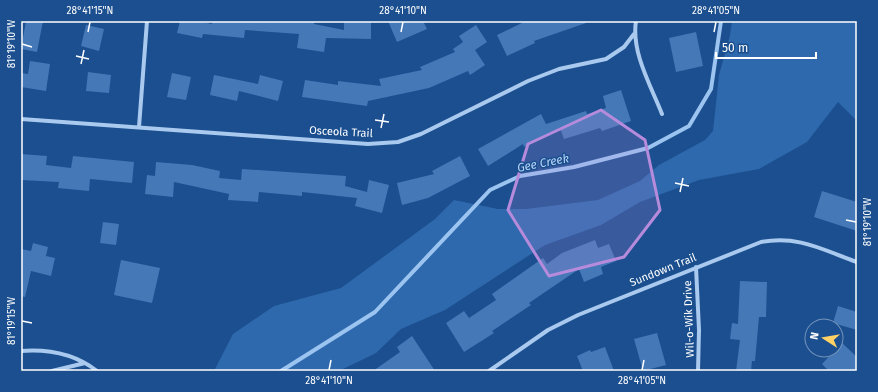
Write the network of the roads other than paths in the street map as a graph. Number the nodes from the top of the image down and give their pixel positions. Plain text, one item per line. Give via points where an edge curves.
1 (147, 21) edge
2 (636, 21) edge
3 (634, 34) junction
4 (662, 114) dead end
5 (21, 119) edge
6 (139, 127) junction
7 (857, 262) edge
8 (696, 267) junction
9 (21, 351) edge
10 (86, 363) junction
11 (52, 371) edge
12 (97, 371) edge
13 (488, 371) edge
14 (698, 371) edge

1 - 6 street
2 - 3 street
3 - 4 street
3 - 6 street, Osceola Trail via 624,47 606,58 559,69 528,81 421,134 398,142 368,144
5 - 6 street, Osceola Trail
7 - 8 street, Sundown Trail via 802,242 775,239
8 - 13 street, Sundown Trail via 578,315 548,330
8 - 14 street, Wil-o-Wik Drive
9 - 10 street via 52,352 68,355
10 - 11 street
10 - 12 street

